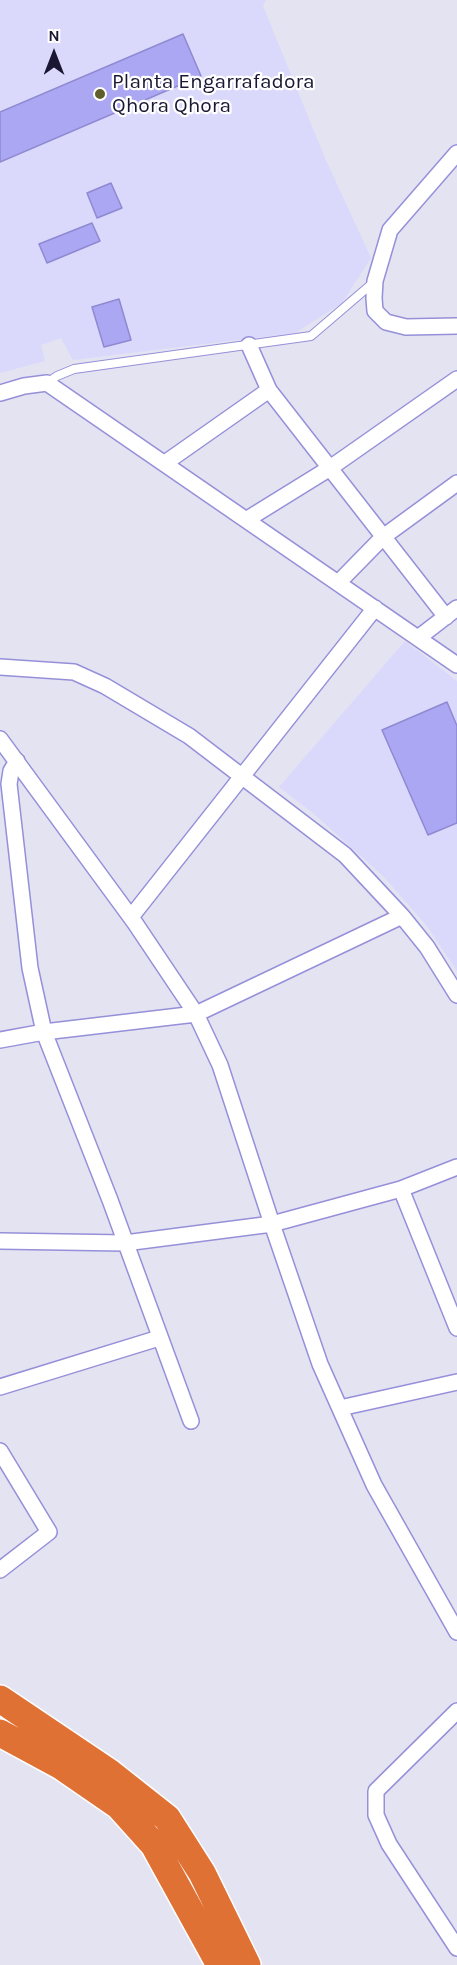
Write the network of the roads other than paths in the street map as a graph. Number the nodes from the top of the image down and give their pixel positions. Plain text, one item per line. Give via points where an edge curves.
1 (457, 153) edge
2 (375, 281) junction
3 (457, 326) edge
4 (249, 345) junction
5 (457, 379) edge
6 (47, 383) junction
7 (269, 390) junction
8 (0, 393) edge
9 (165, 463) junction
10 (330, 468) junction
11 (457, 483) edge
12 (246, 520) junction
13 (383, 537) junction
14 (338, 583) junction
15 (375, 608) junction
16 (451, 612) edge
17 (418, 638) junction
18 (457, 664) edge
19 (0, 667) edge
20 (0, 739) edge
21 (16, 761) junction
22 (242, 775) junction
23 (402, 916) junction
24 (130, 917) junction
25 (457, 995) edge
26 (196, 1014) junction
27 (44, 1032) junction
28 (0, 1040) edge
29 (457, 1167) edge
30 (401, 1189) junction
31 (272, 1224) junction
32 (0, 1241) edge
33 (125, 1243) junction
34 (457, 1328) edge
35 (159, 1338) junction
36 (457, 1382) edge
37 (0, 1387) edge
38 (340, 1408) junction
39 (190, 1421) dead end
40 (0, 1452) edge
41 (0, 1570) edge
42 (457, 1632) edge
43 (0, 1699) edge
44 (457, 1711) edge
45 (0, 1733) edge
46 (457, 1948) edge
47 (220, 1965) edge
48 (247, 1965) edge

1 - 2 street via 390,230
2 - 3 street via 375,311 386,322 406,327
2 - 4 lane via 311,336
4 - 6 lane via 74,369
4 - 7 street
5 - 10 street
6 - 8 street
6 - 9 street
7 - 9 street
7 - 10 street
9 - 12 street
10 - 12 street
10 - 13 street
11 - 13 street
12 - 14 street
13 - 14 street
13 - 16 street
14 - 15 street
15 - 17 street
15 - 22 street
16 - 17 street
17 - 18 street
19 - 22 street via 74,672 189,736
20 - 21 street
21 - 24 street
21 - 27 street via 9,784 30,968
22 - 23 street via 345,855
22 - 24 street
23 - 25 street
23 - 26 street
24 - 26 street
26 - 27 street
26 - 31 street via 220,1065
27 - 28 street
27 - 33 street
29 - 30 street
30 - 31 street
30 - 34 street
31 - 33 street
31 - 38 street via 320,1364
32 - 33 street
33 - 35 street
35 - 37 street
35 - 39 street
36 - 38 street
38 - 42 street via 374,1485
40 - 41 street via 49,1532
43 - 48 highway via 110,1773 167,1818 202,1873
44 - 46 street via 376,1791 376,1815 389,1844
45 - 47 highway via 61,1766 119,1806 154,1845

